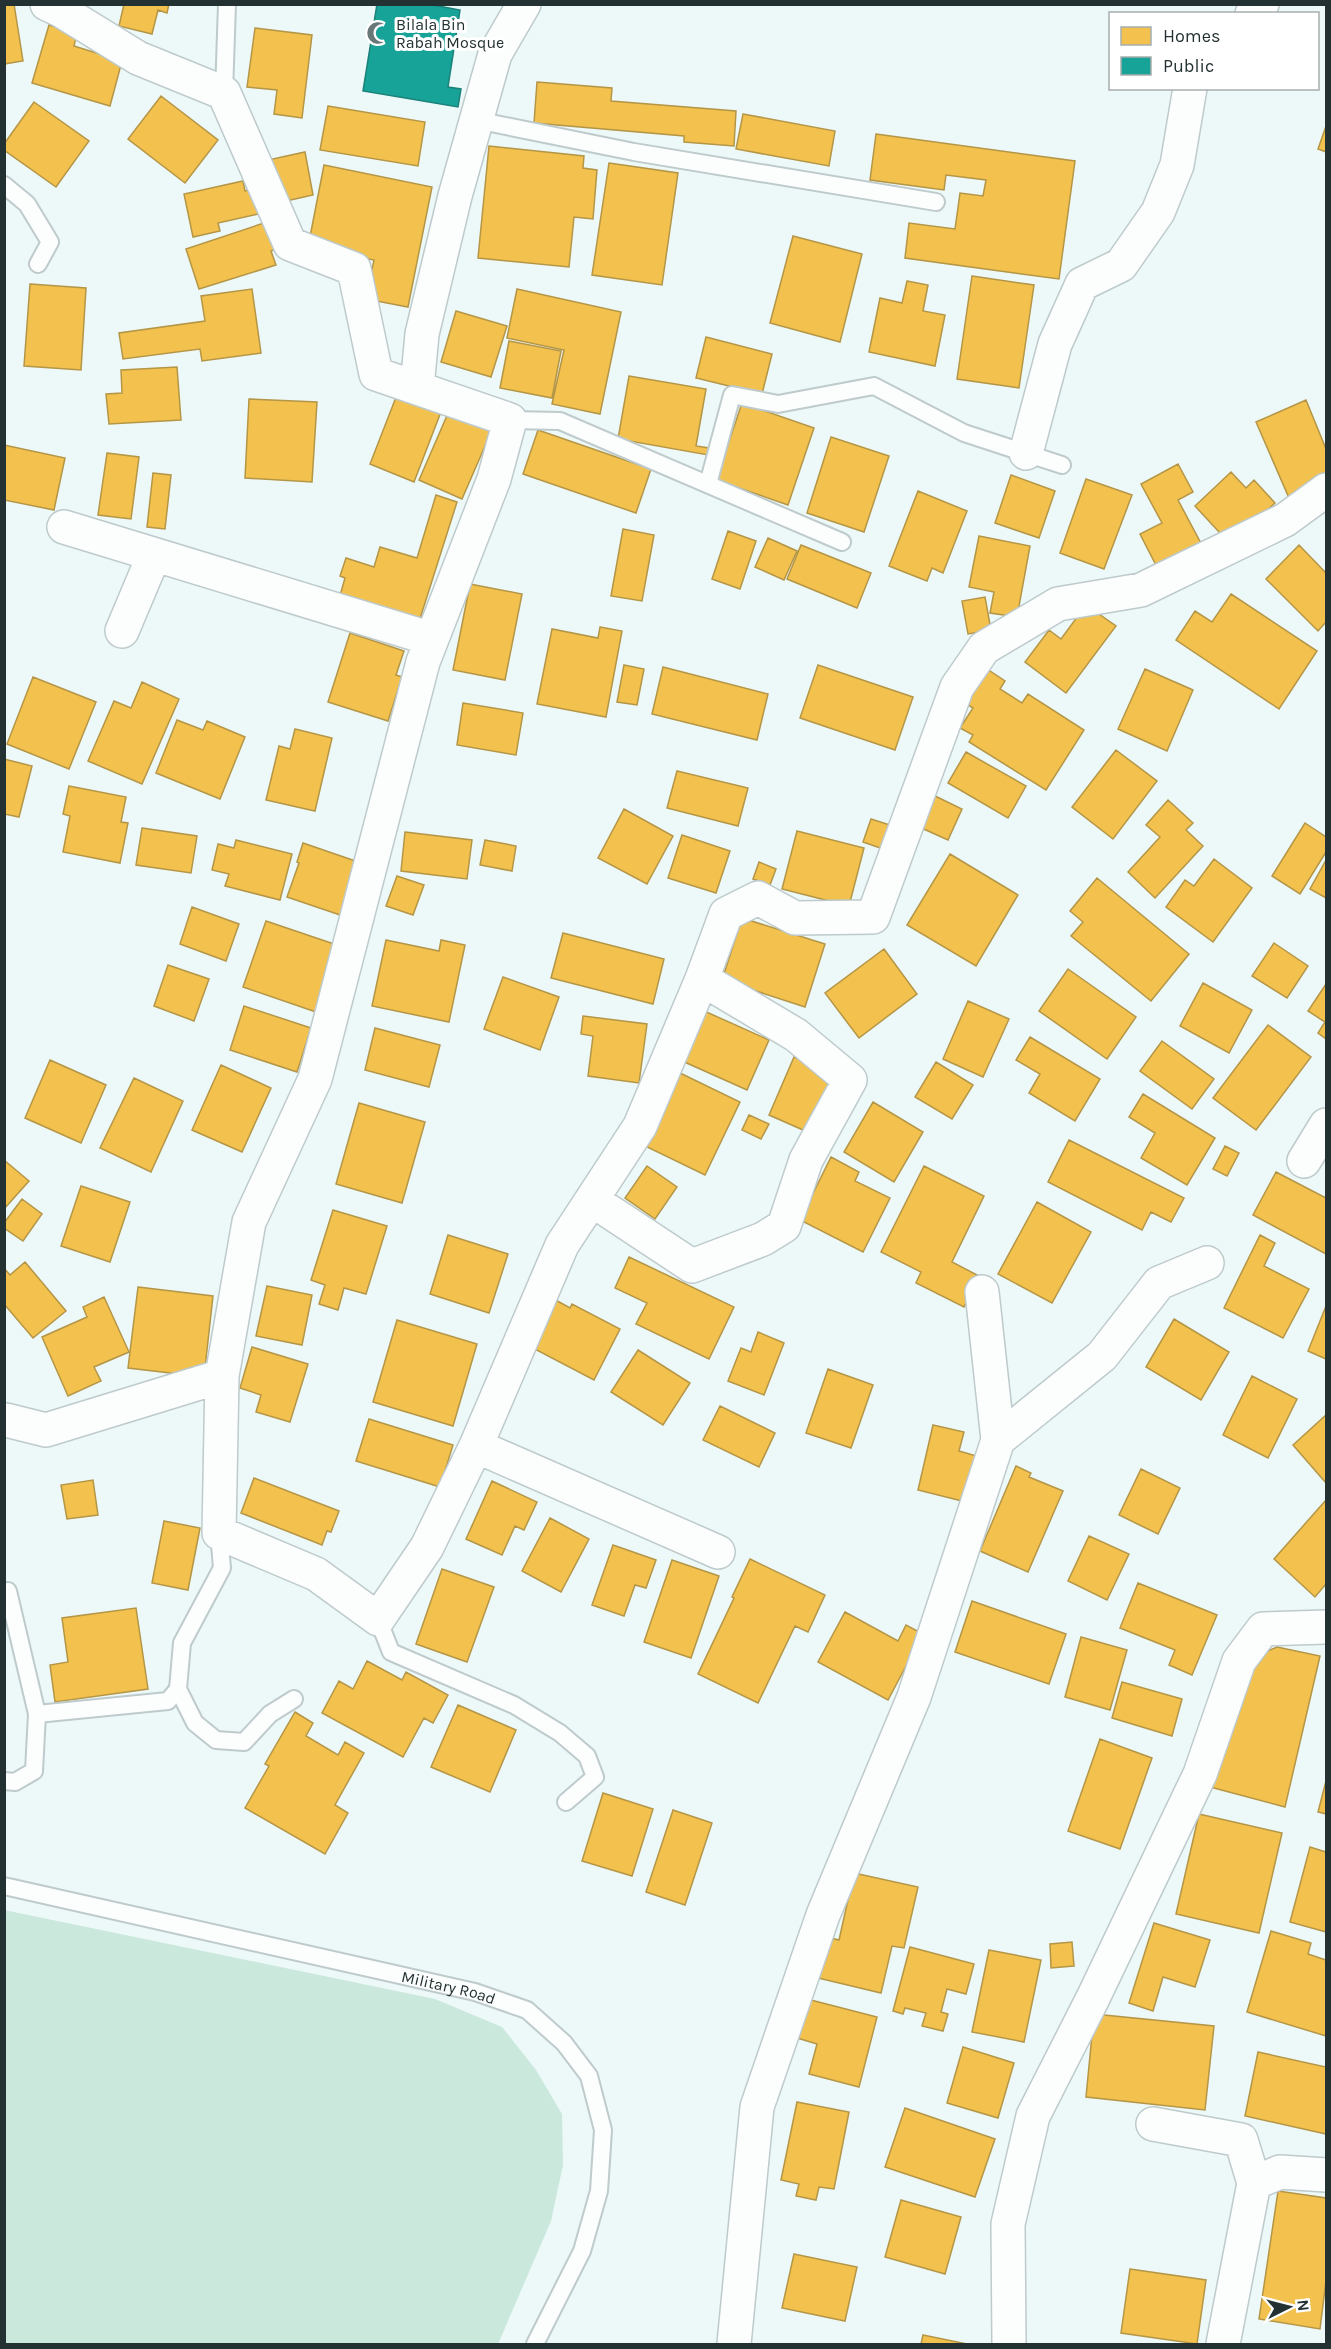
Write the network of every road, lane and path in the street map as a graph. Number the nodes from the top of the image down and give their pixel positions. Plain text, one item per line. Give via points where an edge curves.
1 (227, 4) edge
2 (524, 4) edge
3 (57, 6) edge
4 (1190, 90) edge
5 (224, 93) junction
6 (476, 120) junction
7 (4, 185) edge
8 (936, 202) dead end
9 (38, 264) dead end
10 (417, 388) junction
11 (510, 420) junction
12 (1026, 453) junction
13 (1062, 465) dead end
14 (708, 484) junction
15 (1326, 490) edge
16 (64, 527) dead end
17 (842, 542) dead end
18 (154, 555) junction
19 (123, 631) dead end
20 (432, 639) junction
21 (702, 979) junction
22 (1326, 1125) edge
23 (1304, 1161) dead end
24 (592, 1200) junction
25 (1207, 1263) dead end
26 (982, 1292) dead end
27 (222, 1376) junction
28 (6, 1420) edge
29 (998, 1440) junction
30 (476, 1446) junction
31 (219, 1533) junction
32 (718, 1552) dead end
33 (8, 1591) dead end
34 (378, 1619) junction
35 (1326, 1627) edge
36 (178, 1689) junction
37 (294, 1699) dead end
38 (37, 1714) junction
39 (4, 1781) edge
40 (566, 1802) dead end
41 (4, 1886) edge
42 (1153, 2124) dead end
43 (1326, 2175) edge
44 (1254, 2183) junction
45 (535, 2344) edge
46 (734, 2344) edge
47 (1009, 2344) edge
48 (1223, 2344) edge

1 - 5 lane
2 - 6 street via 495,54
3 - 5 street via 138,58
4 - 12 street via 1177,165 1158,212 1121,265 1082,284 1055,344
5 - 10 street via 290,244 354,269 376,374
6 - 8 lane via 634,152
6 - 10 street via 422,334
7 - 9 lane via 27,204 50,242
10 - 11 street
11 - 14 lane via 561,421
11 - 20 street via 494,479
12 - 13 lane
12 - 14 lane via 964,433 874,386 778,404 732,395
14 - 17 lane
15 - 21 street via 1284,520 1141,590 1058,604 984,648 957,687 873,917 795,918 758,898 726,914
16 - 18 street
18 - 19 street
18 - 20 street
20 - 27 street via 315,1079 249,1222
21 - 24 street via 640,1126
21 - 24 street via 796,1035 850,1080 806,1160 784,1226 763,1239 692,1266
22 - 23 street
24 - 30 street via 562,1245
25 - 29 street via 1159,1282 1102,1356
26 - 29 street
27 - 28 street via 46,1430
27 - 31 street
29 - 46 street via 914,1697 823,1915 757,2107
30 - 32 street
30 - 34 street via 427,1546
31 - 34 street via 316,1574
31 - 36 lane via 222,1569 182,1643
33 - 38 lane
34 - 40 lane via 391,1652 514,1705 560,1733 586,1756 595,1777
35 - 47 street via 1263,1629 1239,1661 1200,1774 1032,2116 1008,2224
36 - 37 lane via 195,1724 216,1740 244,1742 270,1714
36 - 38 lane via 168,1701
38 - 39 lane via 34,1771 15,1782
41 - 45 lane, Military Road via 475,1992 526,2010 564,2043 589,2076 603,2130 599,2191 582,2251
42 - 44 street via 1241,2140
43 - 44 street via 1280,2172
44 - 48 street

